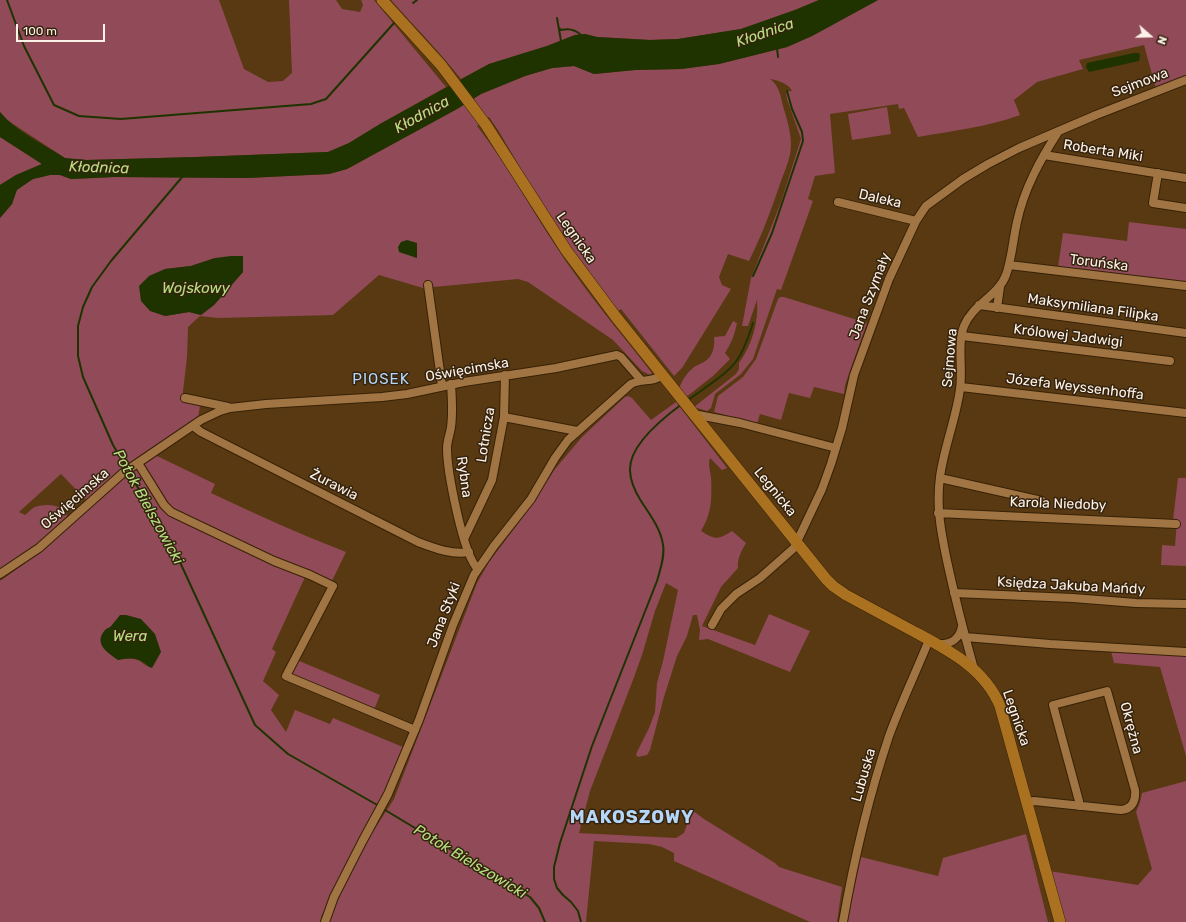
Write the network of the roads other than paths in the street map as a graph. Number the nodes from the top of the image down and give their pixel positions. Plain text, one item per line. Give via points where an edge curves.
1 (382, 0) edge
2 (1186, 80) edge
3 (1058, 132) junction
4 (1044, 155) junction
5 (1158, 173) junction
6 (1186, 178) edge
7 (838, 202) dead end
8 (1186, 208) edge
9 (916, 221) junction
10 (1009, 265) junction
11 (428, 285) dead end
12 (1186, 286) edge
13 (1000, 287) junction
14 (979, 305) junction
15 (997, 308) junction
16 (1186, 333) edge
17 (962, 336) junction
18 (1170, 361) dead end
19 (662, 375) junction
20 (505, 376) junction
21 (641, 380) junction
22 (451, 384) junction
23 (442, 386) junction
24 (961, 387) junction
25 (185, 398) dead end
26 (206, 403) junction
27 (237, 408) junction
28 (692, 412) junction
29 (1186, 413) edge
30 (208, 417) junction
31 (504, 417) junction
32 (193, 426) junction
33 (577, 431) junction
34 (836, 448) junction
35 (138, 463) junction
36 (940, 478) junction
37 (1042, 501) dead end
38 (938, 512) junction
39 (1176, 524) dead end
40 (464, 539) junction
41 (796, 543) junction
42 (469, 552) junction
43 (478, 569) junction
44 (0, 574) edge
45 (954, 593) junction
46 (1186, 604) edge
47 (712, 625) dead end
48 (962, 625) junction
49 (965, 637) junction
50 (933, 642) junction
51 (1186, 652) edge
52 (974, 669) junction
53 (415, 730) junction
54 (1027, 802) junction
55 (1079, 806) junction
56 (325, 922) edge
57 (842, 922) edge
58 (1060, 922) edge

1 - 19 main road, Legnicka via 440,65 486,125 566,250
2 - 3 street, Sejmowa
3 - 4 street, Sejmowa
3 - 9 street, Jana Szymały via 1019,148 963,179 926,206
4 - 5 street, Roberta Miki
4 - 10 street, Sejmowa via 1033,174 1020,209
5 - 6 street, Roberta Miki
5 - 8 street, Roberta Miki via 1154,203
7 - 9 street, Daleka
9 - 34 street, Jana Szymały via 889,279 856,369
10 - 12 street, Toruńska
10 - 13 street, Sejmowa
11 - 23 street
13 - 14 street, Sejmowa
13 - 15 street
14 - 15 street, Maksymiliana Filipka
14 - 17 street, Sejmowa via 968,318
15 - 16 street, Maksymiliana Filipka
17 - 18 street, Królowej Jadwigi
17 - 24 street, Sejmowa
19 - 21 street, Jana Styki via 657,379
19 - 28 main road, Legnicka
20 - 21 street, Oświęcimska via 572,366 617,355
20 - 22 street, Oświęcimska
20 - 31 street, Lotnicza
21 - 33 street, Jana Styki via 627,386
22 - 23 street, Oświęcimska
22 - 40 street, Rybna via 452,422 447,450 455,503
23 - 27 street, Oświęcimska via 382,397
24 - 29 street, Józefa Weyssenhoffa
24 - 36 street, Sejmowa
25 - 26 street, Oświęcimska
26 - 27 street, Oświęcimska
26 - 30 street
27 - 30 street, Oświęcimska
28 - 34 street
28 - 41 main road, Legnicka
30 - 32 street, Oświęcimska
31 - 33 street
31 - 40 street, Lotnicza via 492,480
32 - 35 street, Oświęcimska
32 - 42 street, Żurawia via 411,539 441,550
33 - 43 street, Jana Styki via 559,452 531,499
34 - 41 street, Jana Szymały via 822,490
35 - 44 street, Oświęcimska via 123,473 39,548
35 - 53 street via 171,512 333,586 286,676
36 - 37 street, Karola Niedoby
36 - 38 street, Sejmowa
38 - 39 street, Karola Niedoby
38 - 45 street, Sejmowa
40 - 42 street, Rybna
41 - 47 street, Jana Szymały via 794,548 760,578 736,594
41 - 50 main road, Legnicka via 839,591
42 - 43 street, Rybna via 473,564
43 - 53 street, Jana Styki via 453,625
45 - 46 street, Księdza Jakuba Mańdy
45 - 48 street, Sejmowa
48 - 49 street, Sejmowa
48 - 50 street via 956,639 948,644
49 - 51 street
49 - 52 street, Sejmowa
50 - 52 main road, Legnicka via 956,654
50 - 57 street, Lubuska via 898,713 881,760
52 - 54 main road, Legnicka via 996,697
53 - 56 street, Jana Styki via 388,794 358,849
54 - 55 street, Okrężna
54 - 58 main road, Legnicka
55 - 55 street, Okrężna via 1126,809 1135,801 1135,790 1108,691 1053,705

